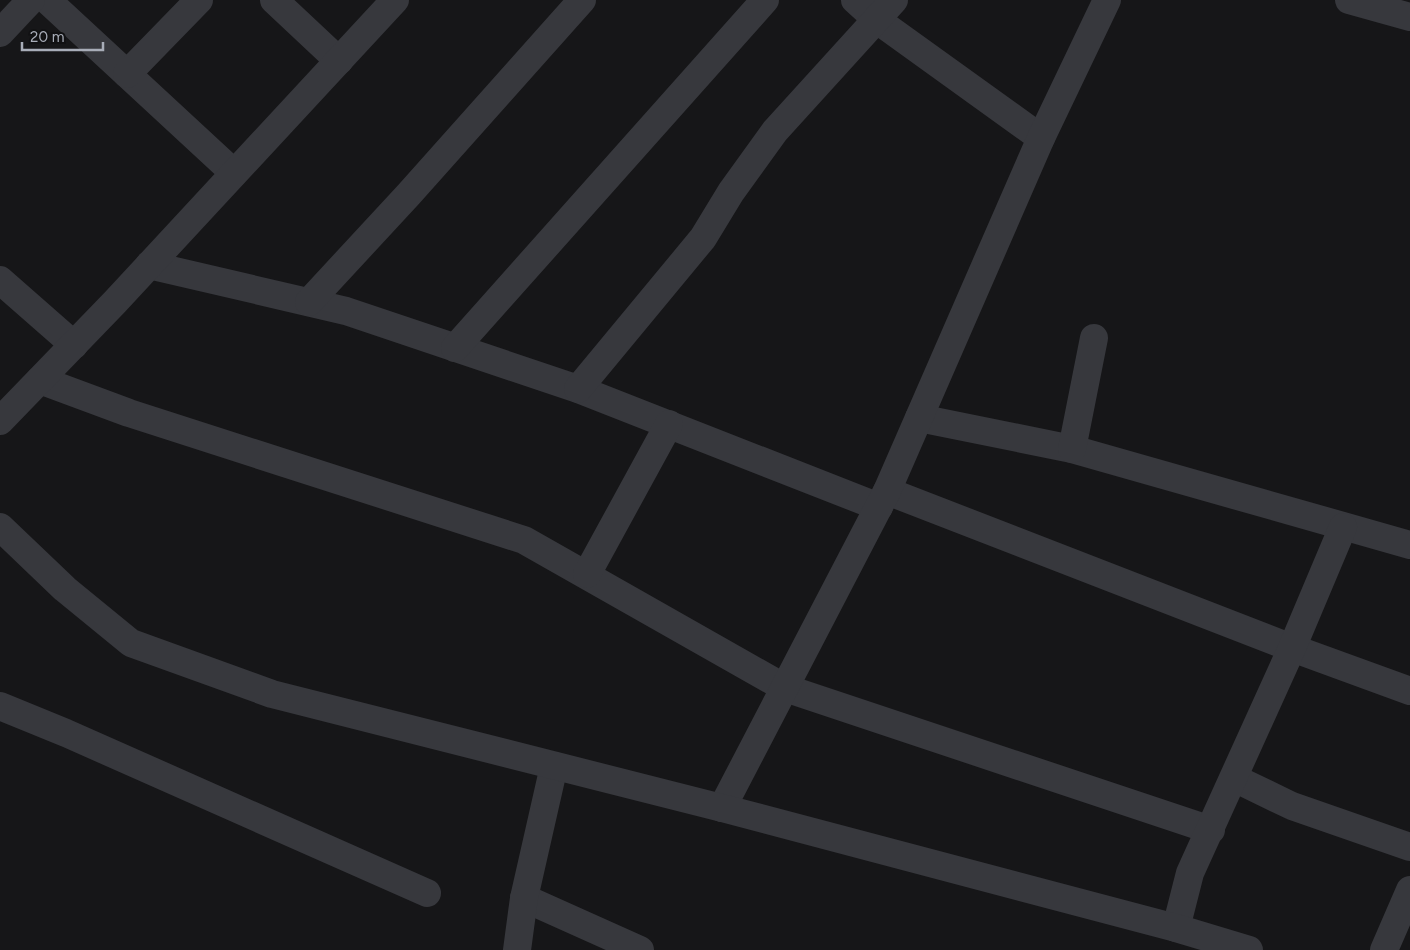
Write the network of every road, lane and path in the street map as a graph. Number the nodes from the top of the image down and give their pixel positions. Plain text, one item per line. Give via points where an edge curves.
1 (31, 0) edge
2 (47, 0) edge
3 (199, 0) edge
4 (274, 0) edge
5 (395, 0) edge
6 (582, 0) edge
7 (765, 0) edge
8 (855, 0) edge
9 (1107, 0) edge
10 (1348, 0) edge
11 (885, 10) edge
12 (1410, 18) edge
13 (0, 33) edge
14 (339, 61) junction
15 (127, 74) junction
16 (1041, 138) junction
17 (234, 173) junction
18 (149, 265) junction
19 (0, 280) edge
20 (309, 302) junction
21 (1094, 338) dead end
22 (74, 345) junction
23 (455, 348) junction
24 (40, 380) junction
25 (578, 389) junction
26 (919, 418) junction
27 (0, 421) edge
28 (669, 424) junction
29 (1072, 449) junction
30 (883, 499) junction
31 (1343, 526) junction
32 (0, 527) edge
33 (1410, 545) edge
34 (587, 574) junction
35 (1292, 648) junction
36 (785, 688) junction
37 (1410, 691) edge
38 (0, 706) edge
39 (554, 766) junction
40 (1234, 778) junction
41 (722, 808) junction
42 (1211, 830) junction
43 (1410, 847) edge
44 (1410, 890) edge
45 (427, 892) dead end
46 (524, 898) junction
47 (1176, 928) junction
48 (517, 950) edge
49 (640, 950) edge
50 (1249, 950) edge
51 (1384, 950) edge

1 - 13 street
2 - 15 street
3 - 15 street
4 - 14 street
5 - 14 street
6 - 20 street
7 - 23 street
8 - 11 street
9 - 16 street
10 - 12 street
11 - 16 street
11 - 25 street via 775,131 703,238
14 - 17 street
15 - 17 street
16 - 26 street
17 - 18 street
18 - 20 street
18 - 22 street
19 - 22 street
20 - 23 street via 346,311
21 - 29 street
22 - 24 street
23 - 25 street
24 - 27 street
24 - 34 street via 129,413 524,540
25 - 28 street
26 - 29 street
26 - 30 street
28 - 30 street
28 - 34 street
29 - 31 street
30 - 35 street
30 - 36 street
31 - 33 street
31 - 35 street
32 - 39 street via 66,589 131,643 272,694
34 - 36 street
35 - 37 street
35 - 40 street
36 - 41 street
36 - 42 street
38 - 45 street
39 - 41 street
39 - 46 street
40 - 42 street
40 - 43 street via 1292,806
41 - 47 street
42 - 47 street via 1190,873
44 - 51 street
46 - 48 street
46 - 49 street
47 - 50 street

